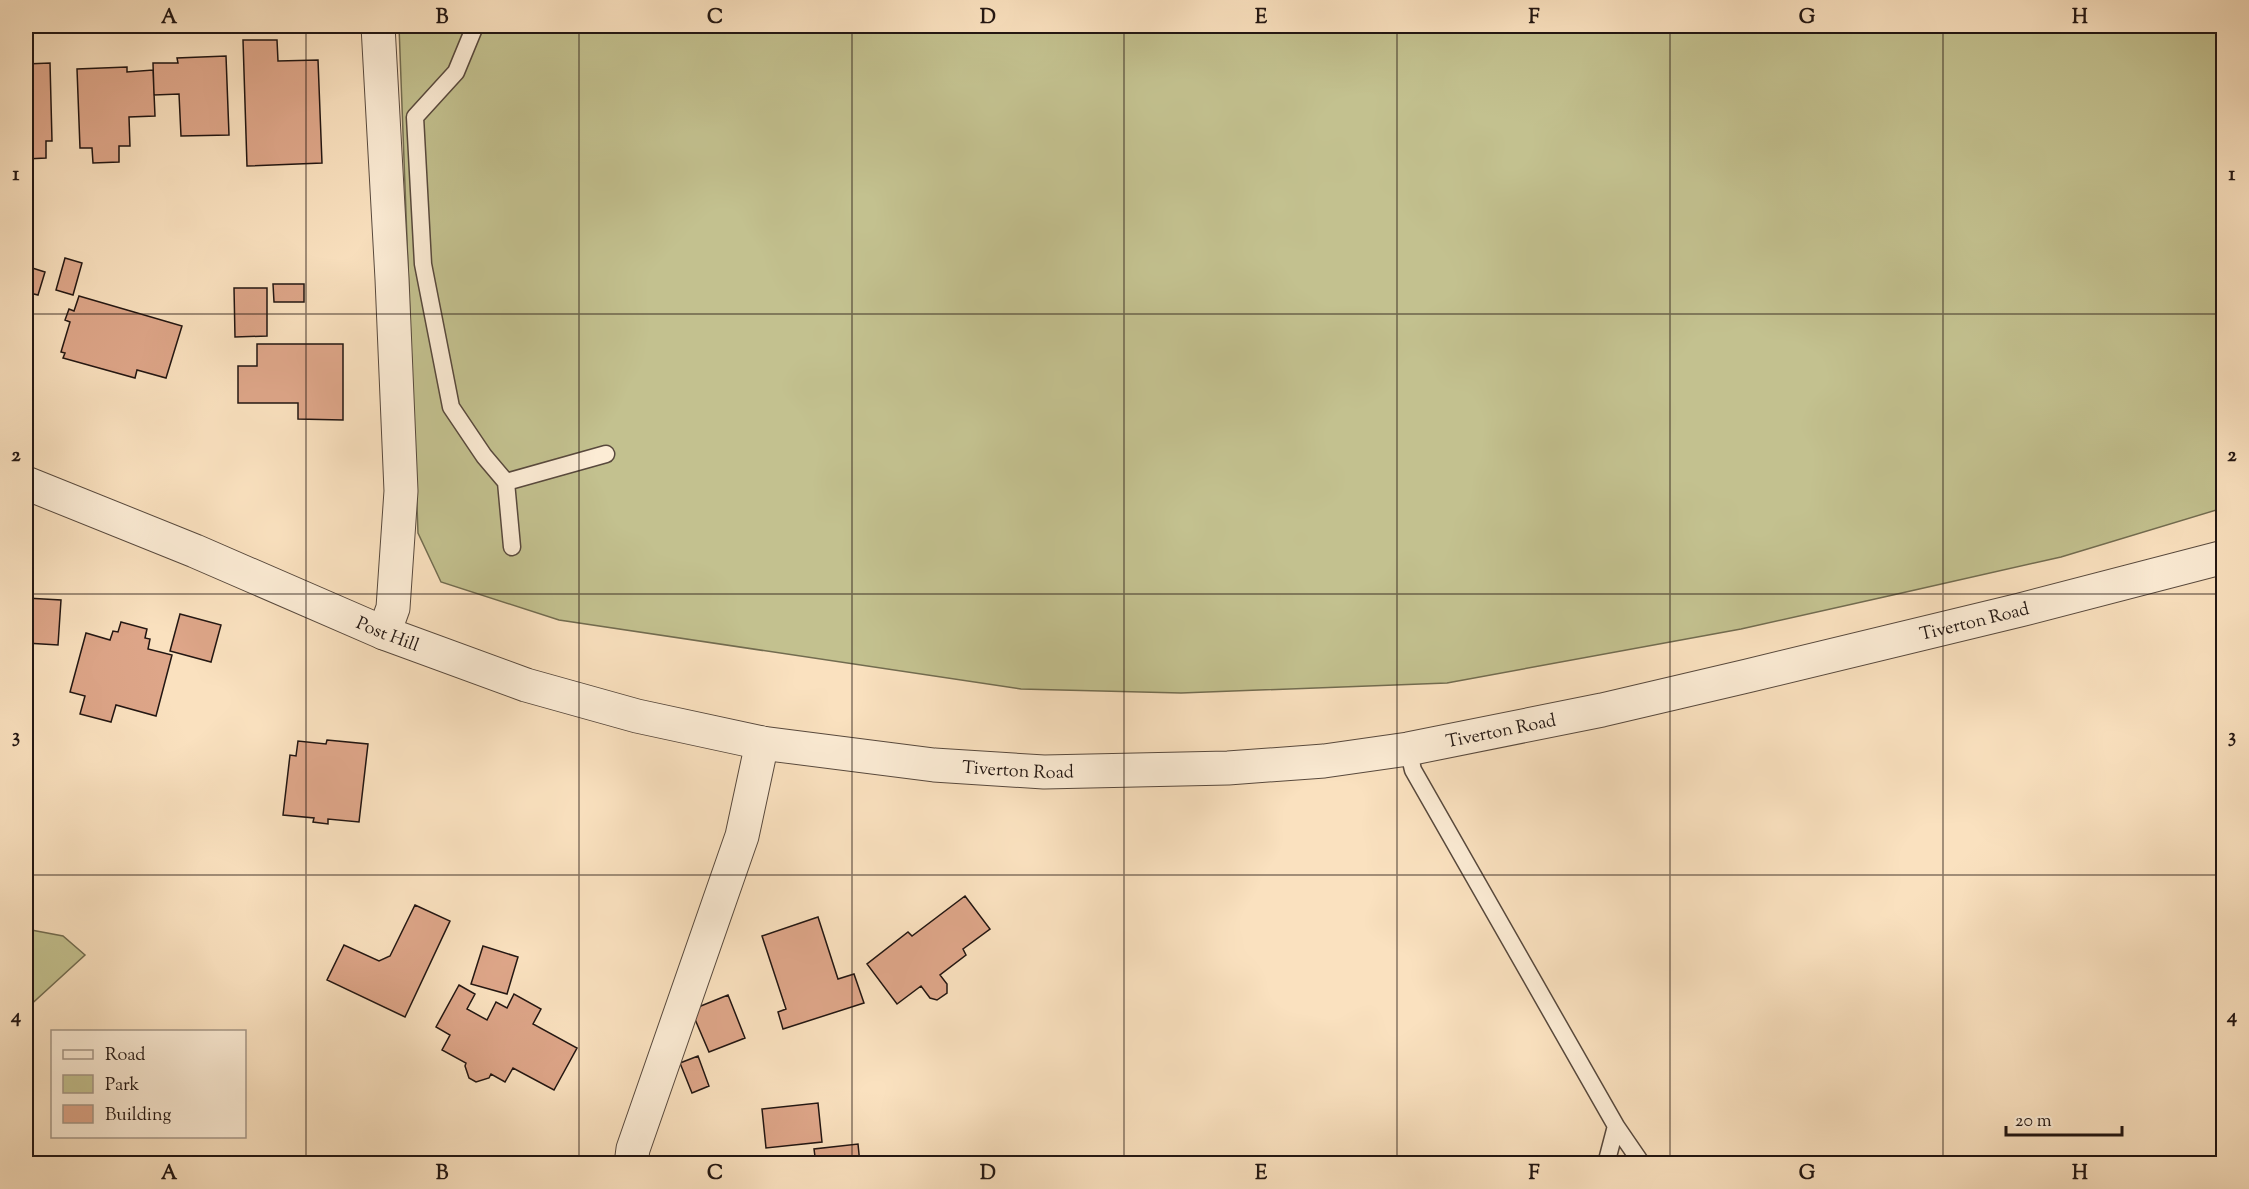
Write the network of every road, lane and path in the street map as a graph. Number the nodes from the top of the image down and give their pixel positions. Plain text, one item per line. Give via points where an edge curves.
1 (378, 26) edge
2 (475, 26) edge
3 (606, 454) dead end
4 (506, 482) junction
5 (26, 483) edge
6 (512, 547) dead end
7 (2223, 557) edge
8 (384, 633) junction
9 (762, 743) junction
10 (1408, 749) junction
11 (1616, 1126) junction
12 (631, 1164) edge
13 (1606, 1164) edge
14 (1642, 1164) edge

1 - 8 street via 401,491 393,608
2 - 4 lane via 456,72 415,117 423,264 451,407
3 - 4 lane
4 - 6 lane
5 - 8 street, Post Hill
7 - 10 street, Tiverton Road via 1613,707
8 - 9 street, Post Hill via 526,685 637,716
9 - 10 street, Tiverton Road via 933,765 1044,772 1228,768
9 - 12 street via 742,836
10 - 11 lane via 1413,770
11 - 13 lane
11 - 14 lane

